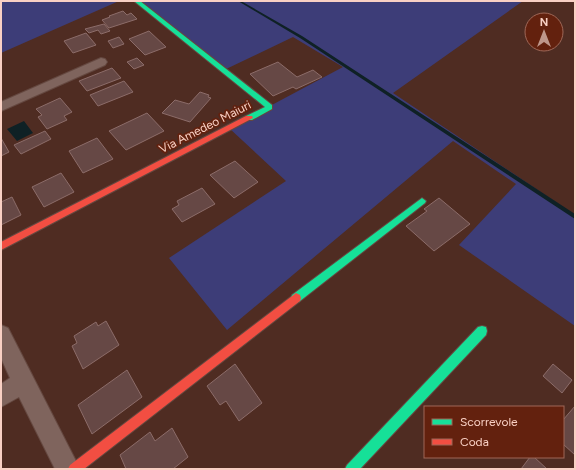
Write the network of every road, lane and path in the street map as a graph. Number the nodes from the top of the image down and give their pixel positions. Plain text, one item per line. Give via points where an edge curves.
1 (137, 1) edge
2 (101, 62) dead end
3 (1, 107) edge
4 (422, 201) dead end
5 (1, 246) edge
6 (482, 331) dead end
7 (1, 335) edge
8 (23, 382) junction
9 (1, 396) edge
10 (68, 469) edge
11 (74, 469) edge
12 (351, 469) edge

1 - 5 street, Via Amedeo Maiuri via 270,107
2 - 3 street
4 - 11 street
6 - 12 street
7 - 8 street
8 - 9 street
8 - 10 street

